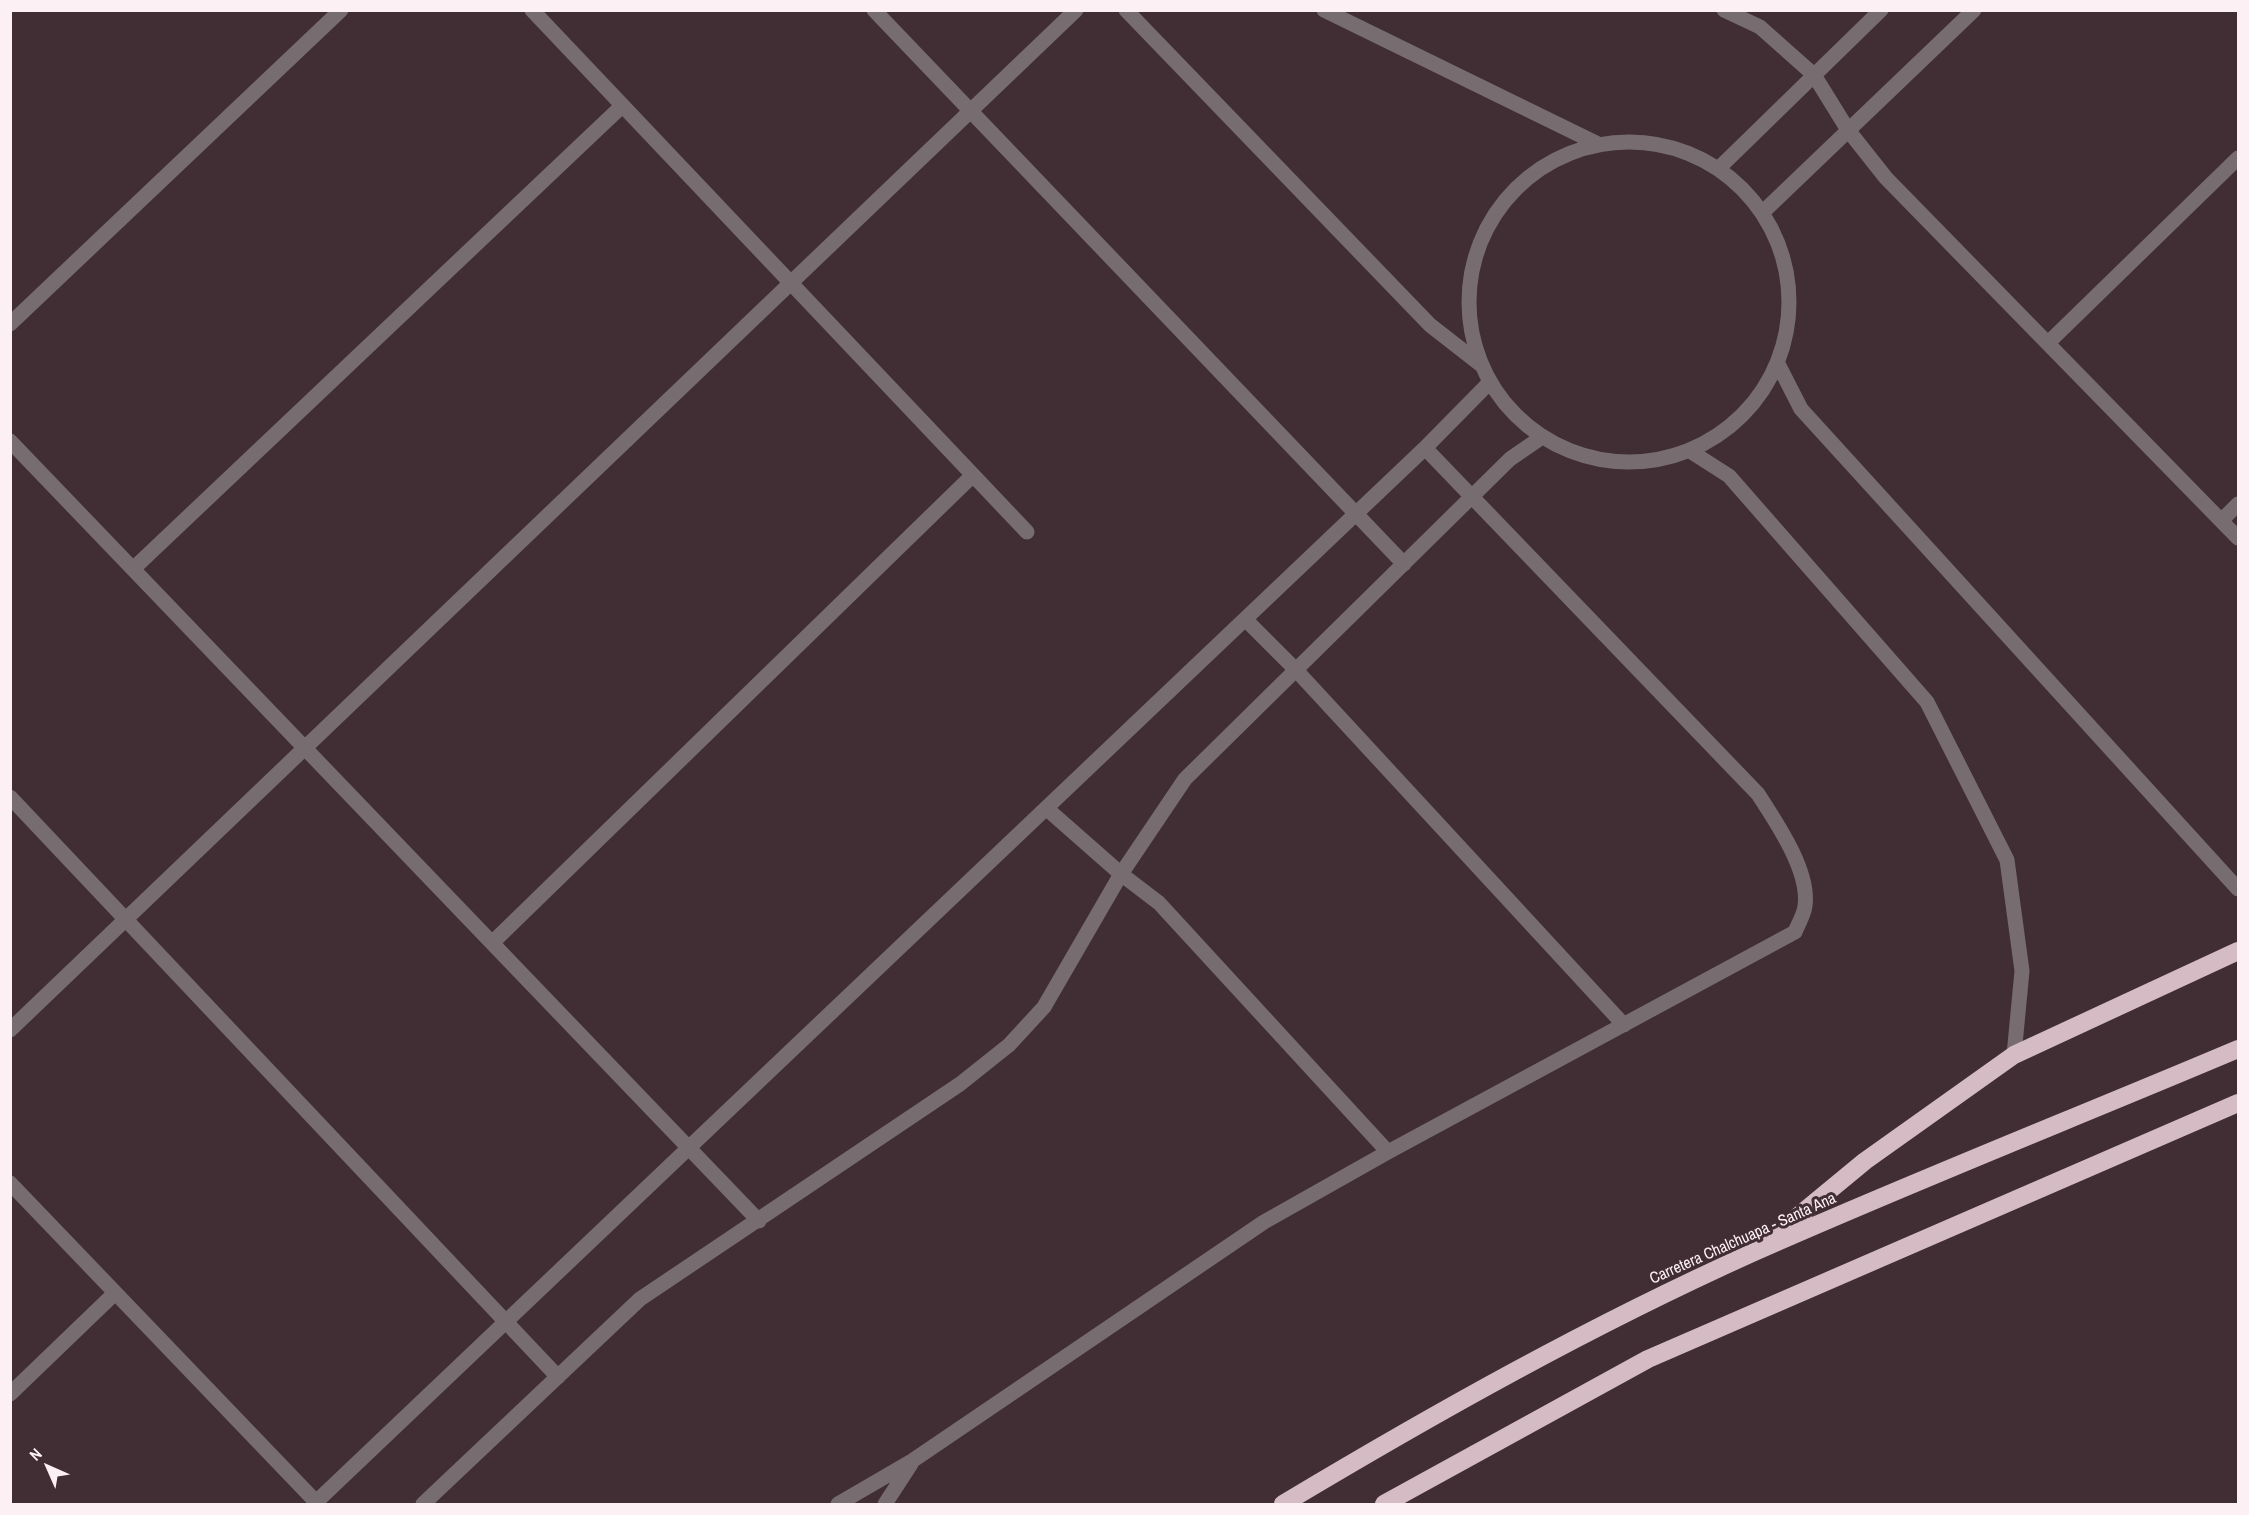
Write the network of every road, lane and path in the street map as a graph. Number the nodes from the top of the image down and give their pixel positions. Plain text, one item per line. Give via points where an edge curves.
1 (341, 10) edge
2 (532, 10) edge
3 (874, 10) edge
4 (1076, 10) edge
5 (1126, 10) edge
6 (1324, 10) edge
7 (1724, 10) edge
8 (1881, 10) edge
9 (1974, 10) edge
10 (1814, 75) junction
11 (622, 106) junction
12 (970, 112) junction
13 (1848, 130) junction
14 (1598, 144) junction
15 (2238, 158) edge
16 (1719, 168) junction
17 (1763, 212) junction
18 (791, 283) junction
19 (10, 324) edge
20 (2048, 343) junction
21 (1480, 364) junction
22 (1778, 364) junction
23 (1489, 383) junction
24 (1542, 438) junction
25 (10, 441) edge
26 (1425, 448) junction
27 (1690, 451) junction
28 (973, 475) junction
29 (1473, 495) junction
30 (2238, 504) edge
31 (1357, 512) junction
32 (2222, 520) junction
33 (1027, 532) dead end
34 (2238, 538) edge
35 (1404, 564) junction
36 (134, 569) junction
37 (1245, 619) junction
38 (1296, 670) junction
39 (305, 748) junction
40 (10, 797) edge
41 (1046, 808) junction
42 (1122, 874) junction
43 (2238, 889) edge
44 (127, 918) junction
45 (492, 943) junction
46 (2238, 951) edge
47 (1624, 1025) junction
48 (10, 1030) edge
49 (2238, 1049) edge
50 (2014, 1055) junction
51 (2238, 1103) edge
52 (689, 1148) junction
53 (1388, 1152) junction
54 (10, 1184) edge
55 (759, 1221) junction
56 (1752, 1253) junction
57 (115, 1293) junction
58 (507, 1321) junction
59 (558, 1377) junction
60 (10, 1394) edge
61 (912, 1461) junction
62 (316, 1504) edge
63 (423, 1504) edge
64 (838, 1504) edge
65 (885, 1504) edge
66 (1283, 1504) edge
67 (1384, 1504) edge

1 - 19 street
2 - 11 street
3 - 12 street
4 - 12 street
5 - 21 street via 1430,325
6 - 14 street
7 - 10 street via 1760,27
8 - 10 street
9 - 13 street
10 - 13 street
10 - 16 street
11 - 18 street
11 - 36 street
12 - 18 street
12 - 31 street
13 - 17 street
13 - 20 street via 1886,178
14 - 16 street via 1661,144 1691,153
14 - 21 street via 1540,169 1496,213 1471,271 1468,303 1471,334
15 - 20 street
16 - 17 street
17 - 22 street via 1778,240 1787,270 1790,302
18 - 28 street
18 - 39 street
20 - 32 street
21 - 23 street
22 - 27 street via 1763,392 1743,416 1719,436
22 - 43 street via 1801,408
23 - 24 street via 1521,423
23 - 26 street
24 - 27 street via 1570,452 1630,463 1661,460
24 - 29 street via 1510,459
25 - 36 street
26 - 29 street
26 - 31 street
27 - 50 street via 1729,476 1927,702 2007,860 2022,971
28 - 33 street
28 - 45 street
29 - 35 street
29 - 47 street via 1758,794 1784,835 1801,876 1805,905 1795,932
30 - 32 street
31 - 35 street
31 - 37 street
32 - 34 street
35 - 38 street
36 - 39 street
37 - 38 street
37 - 41 street
38 - 42 street via 1185,778
38 - 47 street
39 - 44 street
39 - 45 street
40 - 44 street
41 - 42 street
41 - 52 street
42 - 53 street via 1159,903
42 - 55 street via 1044,1007 1009,1046 960,1084
44 - 48 street
44 - 58 street
45 - 52 street
46 - 50 highway
47 - 53 street
49 - 56 highway, Carretera Chalchuapa - Santa Ana
50 - 56 highway via 1865,1161
51 - 67 highway via 1648,1359
52 - 55 street
52 - 58 street
53 - 61 street via 1264,1222
54 - 57 street
55 - 59 street via 640,1299
56 - 66 highway, Carretera Chalchuapa - Santa Ana via 1425,1419
57 - 60 street
57 - 62 street
58 - 59 street
58 - 62 street
59 - 63 street
61 - 64 street
61 - 65 street

